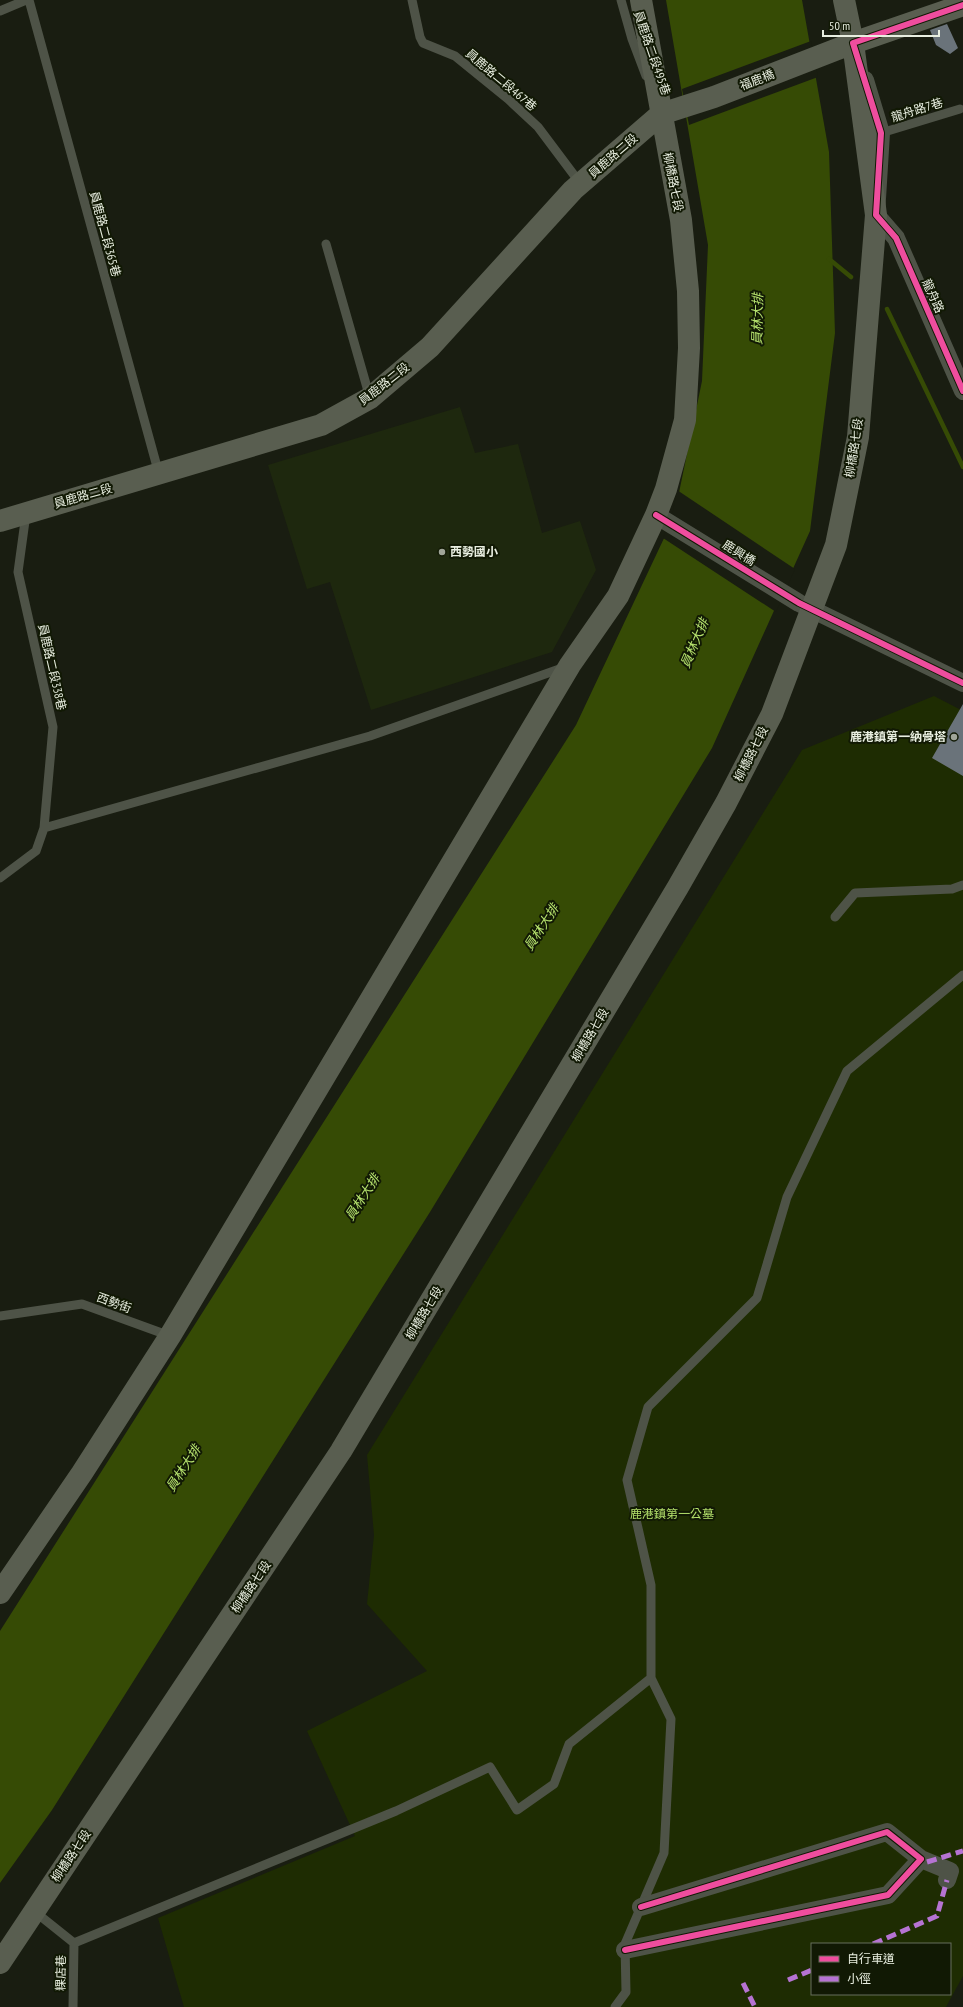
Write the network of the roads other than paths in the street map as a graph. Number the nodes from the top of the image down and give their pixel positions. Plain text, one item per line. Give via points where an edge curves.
1 (27, 0) edge
2 (412, 0) edge
3 (621, 0) edge
4 (640, 0) edge
5 (844, 0) edge
6 (963, 5) edge
7 (0, 11) edge
8 (854, 43) junction
9 (960, 109) dead end
10 (660, 114) junction
11 (882, 133) junction
12 (580, 184) junction
13 (876, 214) junction
14 (326, 244) dead end
15 (963, 391) edge
16 (370, 398) junction
17 (159, 474) junction
18 (26, 512) junction
19 (662, 518) junction
20 (0, 521) edge
21 (805, 606) junction
22 (570, 665) junction
23 (963, 683) edge
24 (44, 828) junction
25 (0, 878) edge
26 (963, 885) edge
27 (835, 917) dead end
28 (963, 975) edge
29 (0, 1316) edge
30 (170, 1336) junction
31 (0, 1593) edge
32 (651, 1678) junction
33 (921, 1859) junction
34 (950, 1871) dead end
35 (641, 1907) junction
36 (34, 1911) junction
37 (74, 1943) junction
38 (625, 1950) junction
39 (0, 1963) edge
40 (73, 2007) edge
41 (615, 2007) edge

1 - 7 lane
1 - 17 lane, 員鹿路二段365巷
2 - 12 lane, 員鹿路二段467巷 via 423,43 455,56 508,100 538,127
3 - 10 lane, 員鹿路二段495巷 via 632,39
4 - 10 main road, 柳橋路七段
5 - 8 main road, 柳橋路七段
6 - 8 main road, 福鹿橋
8 - 10 main road, 福鹿橋
8 - 11 street
8 - 13 main road, 柳橋路七段
9 - 11 lane, 龍舟路7巷
10 - 12 main road, 員鹿路二段
10 - 19 main road, 柳橋路七段 via 681,220 688,291 689,348 685,420 666,489
11 - 13 street
12 - 16 main road, 員鹿路二段 via 430,347
13 - 15 street, 龍舟路 via 896,238
13 - 21 main road, 柳橋路七段 via 858,437 836,545
14 - 16 lane
16 - 17 main road, 員鹿路二段 via 321,425
17 - 18 main road, 員鹿路二段
18 - 20 main road, 員鹿路二段
18 - 24 lane, 員鹿路二段338巷 via 18,572 53,727
19 - 21 street, 鹿興橋
19 - 22 main road, 柳橋路七段 via 618,596
21 - 23 street, 鹿興橋
21 - 36 main road, 柳橋路七段 via 772,714 726,803 666,908 341,1451
22 - 24 lane via 370,736
22 - 30 main road, 柳橋路七段
24 - 25 lane, 員鹿路二段338巷 via 36,851
26 - 27 lane via 952,889 855,893
28 - 32 lane via 847,1071 787,1197 757,1298 648,1407 627,1480 651,1585
29 - 30 lane, 西勢街 via 82,1304
30 - 31 main road, 柳橋路七段 via 82,1473
32 - 35 lane via 670,1719 668,1778 664,1853
32 - 37 lane via 569,1744 554,1784 517,1810 490,1767 396,1811
33 - 34 street
33 - 35 street via 887,1832
33 - 38 street via 888,1895
35 - 38 lane via 625,1944
36 - 37 lane, 粿店巷
36 - 39 main road, 柳橋路七段
37 - 40 lane, 粿店巷
38 - 41 lane via 626,1992

